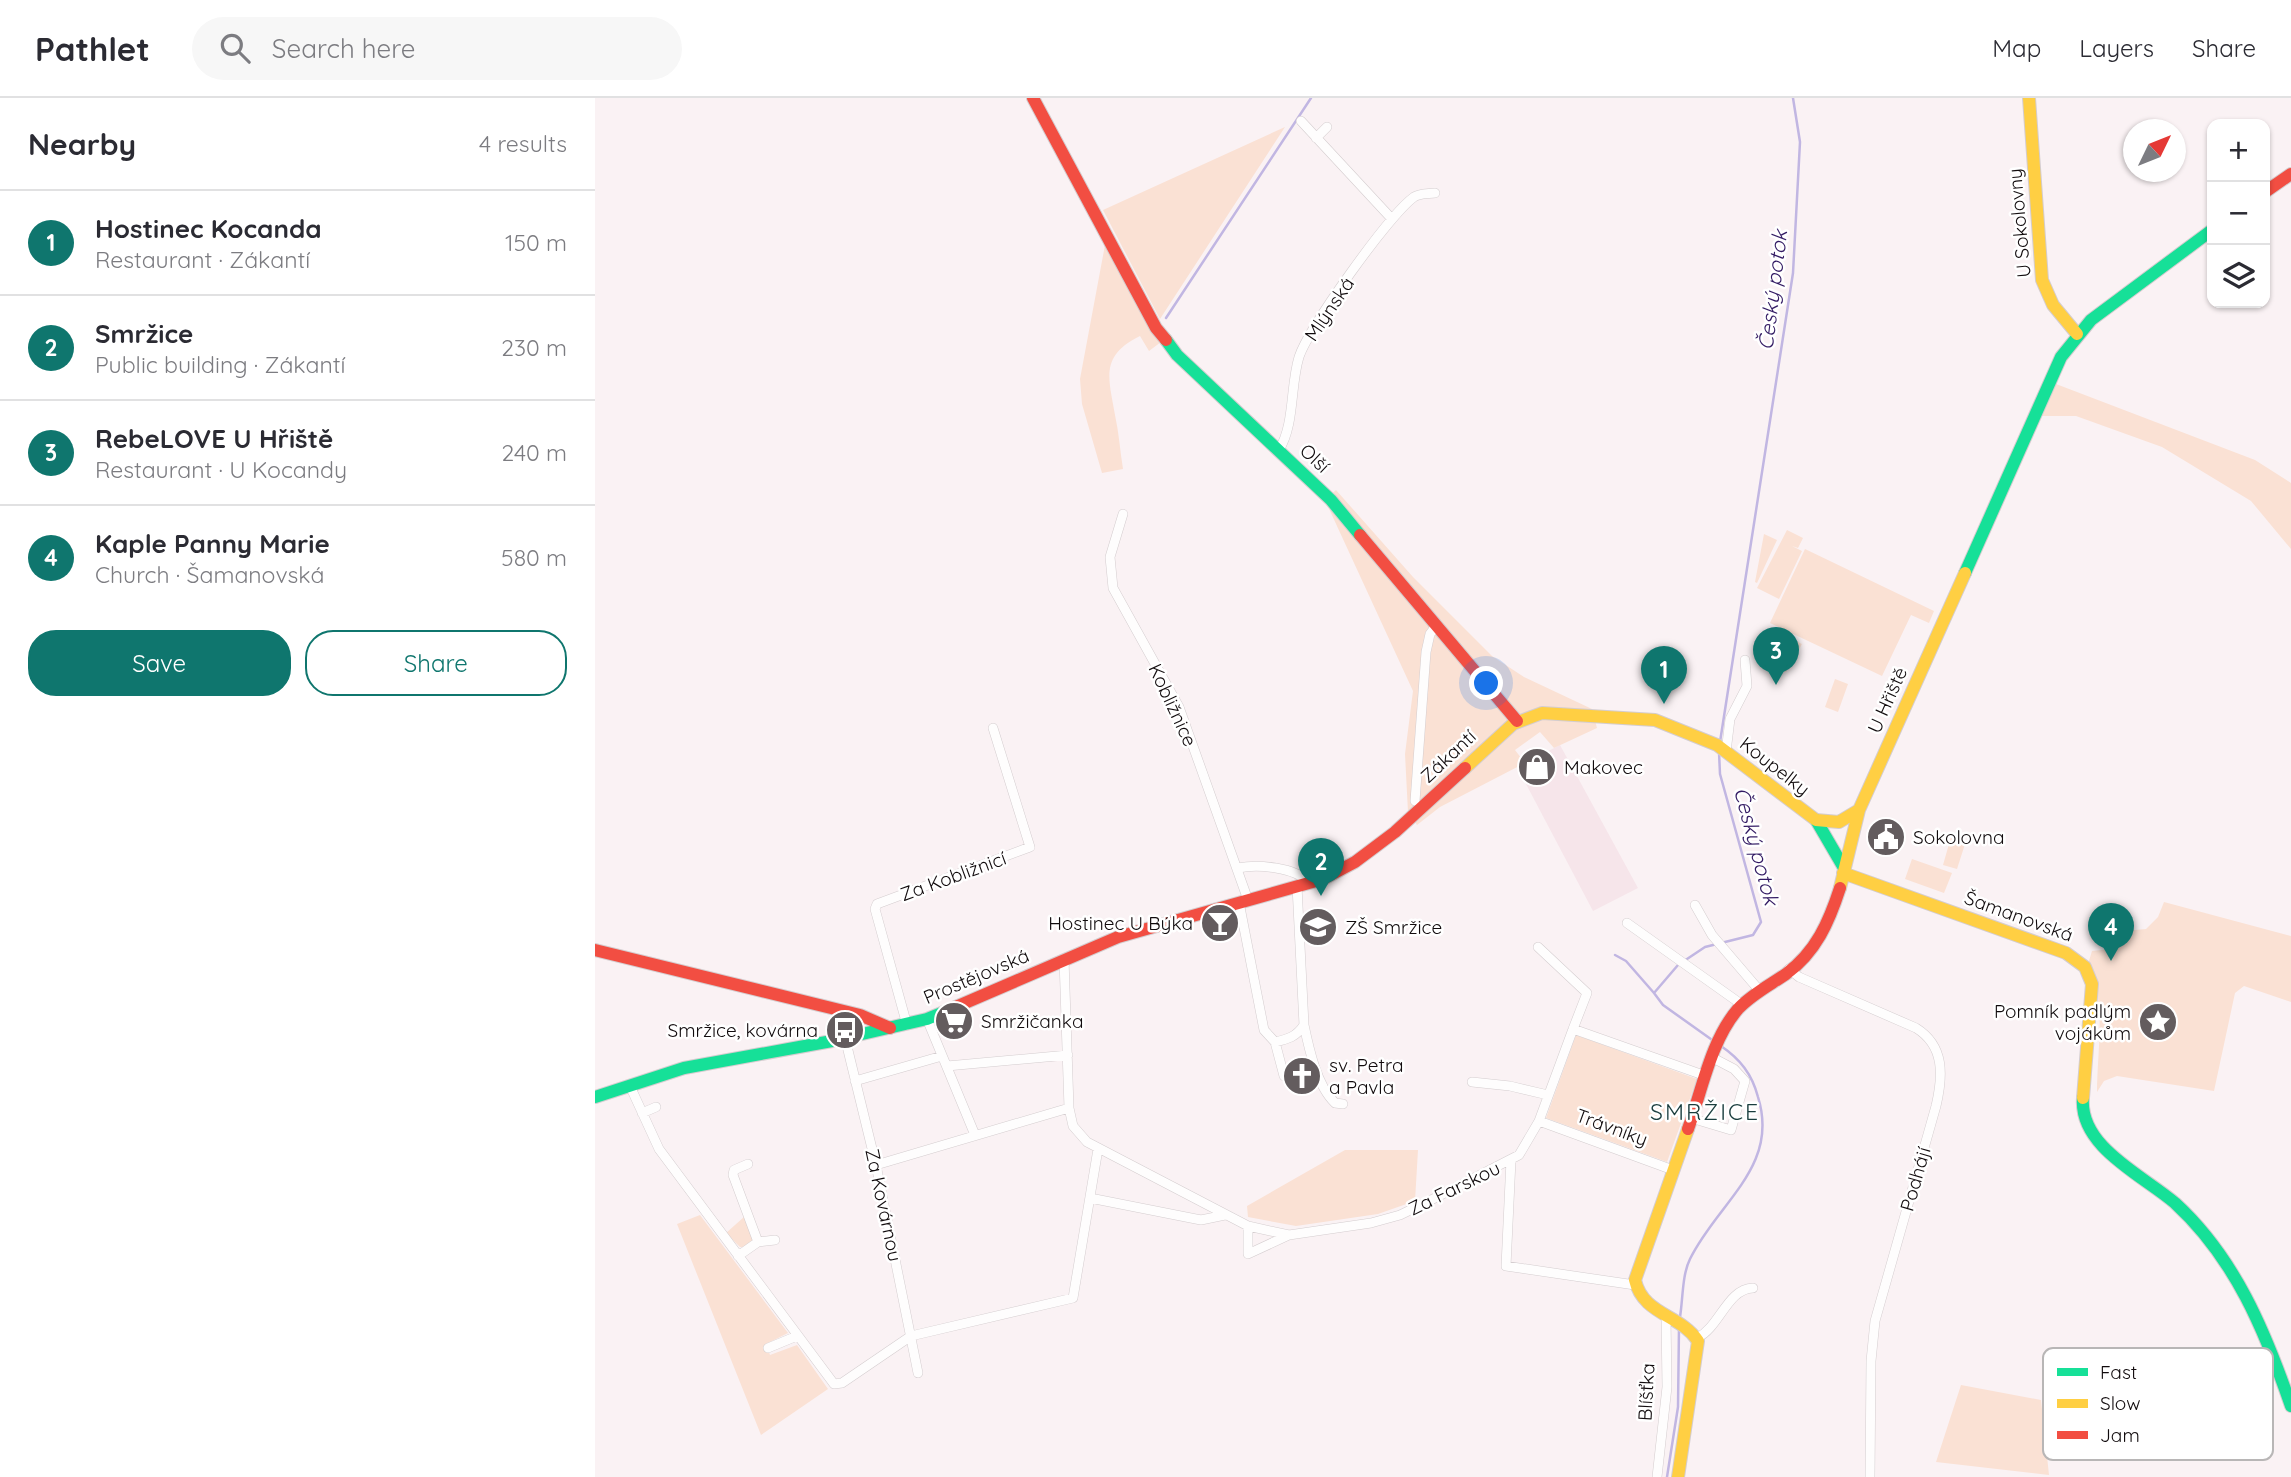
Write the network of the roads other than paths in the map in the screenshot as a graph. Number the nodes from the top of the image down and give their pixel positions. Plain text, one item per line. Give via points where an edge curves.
1 (1033, 98) edge
2 (2029, 98) edge
3 (1301, 121) dead end
4 (1327, 127) dead end
5 (1316, 138) junction
6 (2291, 174) edge
7 (2270, 189) edge
8 (1435, 193) dead end
9 (1391, 218) junction
10 (2207, 234) edge
11 (2077, 334) junction
12 (1279, 450) junction
13 (1123, 514) dead end
14 (1436, 626) junction
15 (1745, 660) dead end
16 (1517, 721) junction
17 (993, 729) dead end
18 (1711, 741) joint
19 (1725, 751) junction
20 (1415, 801) dead end
21 (1859, 810) junction
22 (1816, 820) junction
23 (1238, 868) junction
24 (1843, 871) junction
25 (1303, 885) junction
26 (1243, 901) junction
27 (1695, 905) dead end
28 (1627, 923) dead end
29 (1538, 947) dead end
30 (595, 950) edge
31 (1064, 959) junction
32 (1789, 969) junction
33 (1759, 990) junction
34 (1741, 1004) junction
35 (927, 1019) junction
36 (907, 1025) junction
37 (1304, 1025) junction
38 (890, 1028) junction
39 (1573, 1029) junction
40 (845, 1038) junction
41 (1275, 1042) junction
42 (1068, 1055) junction
43 (1713, 1055) junction
44 (942, 1056) junction
45 (947, 1066) junction
46 (1284, 1076) dead end
47 (1706, 1076) junction
48 (855, 1081) junction
49 (1472, 1082) dead end
50 (630, 1086) junction
51 (1548, 1095) junction
52 (595, 1097) edge
53 (1343, 1104) dead end
54 (656, 1107) dead end
55 (1069, 1108) junction
56 (642, 1112) junction
57 (1691, 1118) junction
58 (1539, 1121) junction
59 (975, 1135) junction
60 (1098, 1149) junction
61 (1511, 1160) junction
62 (748, 1164) dead end
63 (876, 1165) junction
64 (1673, 1170) junction
65 (1090, 1198) junction
66 (1225, 1215) junction
67 (1248, 1226) junction
68 (1289, 1235) junction
69 (775, 1240) dead end
70 (758, 1242) junction
71 (738, 1256) junction
72 (1635, 1285) junction
73 (1753, 1288) dead end
74 (1675, 1321) junction
75 (797, 1336) junction
76 (911, 1336) junction
77 (1697, 1338) junction
78 (768, 1348) dead end
79 (2270, 1348) edge
80 (2273, 1355) edge
81 (918, 1373) dead end
82 (2291, 1406) edge
83 (1657, 1477) edge
84 (1678, 1477) edge
85 (1870, 1477) edge

1 - 12 street, Olší via 1156,328 1177,355
2 - 11 street, U Sokolovny via 2042,280 2053,305
3 - 5 street
4 - 5 street
5 - 9 street
6 - 7 street
8 - 9 street, Mlýnská via 1417,194
9 - 12 street, Mlýnská via 1304,346
10 - 11 street, U Hřiště via 2120,296
11 - 21 street, U Hřiště via 2050,379
12 - 14 street, Olší via 1331,500
13 - 23 street, Kobližnice via 1111,556 1112,588 1179,707
14 - 16 street, Olší
14 - 20 street via 1426,652
15 - 19 street via 1747,686 1730,719
16 - 18 street, Zákantí via 1548,713 1645,717
16 - 25 street, Zákantí via 1395,832 1346,867
17 - 36 street, Za Kobližnicí via 1030,847 875,906
18 - 19 street, Koupelky
19 - 22 street, Koupelky
21 - 22 street, Koupelky via 1839,822
21 - 24 street
22 - 24 street, Koupelky via 1834,846
23 - 25 street via 1263,867 1297,874
23 - 26 street, Kobližnice
24 - 32 street via 1819,939 1807,956
24 - 79 street, Šamanovská via 2066,953 2081,963 2090,977 2092,993 2082,1108 2087,1124 2097,1140 2201,1230 2233,1272
25 - 26 street, Prostějovská
25 - 37 street
26 - 31 street, Prostějovská via 1144,928
26 - 41 street, Kobližnice via 1263,1030
27 - 33 street via 1712,934
28 - 34 street
29 - 39 street via 1587,993
30 - 38 street via 860,1014
31 - 35 street, Prostějovská
31 - 42 street
32 - 33 street
32 - 85 street, Podhájí via 1805,981 1916,1028 1933,1044 1940,1061 1936,1106 1875,1321
33 - 34 street
34 - 43 street
35 - 36 street, Prostějovská
35 - 44 street
36 - 38 street, Prostějovská
37 - 41 street via 1292,1037
37 - 53 street via 1309,1051 1328,1094 1335,1103
38 - 40 street, Prostějovská
39 - 47 street
39 - 51 street
40 - 48 street, Za Kovárnou
40 - 50 street, Prostějovská via 764,1052
41 - 46 street, Kobližnice
42 - 45 street
42 - 55 street
43 - 47 street
43 - 57 street via 1745,1081 1731,1130
44 - 45 street
44 - 48 street
45 - 59 street
47 - 57 street
48 - 63 street, Za Kovárnou
49 - 51 street
50 - 52 street, Prostějovská
50 - 56 street
51 - 58 street, Za Farskou
54 - 56 street
55 - 59 street
55 - 60 street, Za Farskou via 1073,1126
56 - 71 street via 659,1149
57 - 64 street
58 - 61 street, Za Farskou
58 - 64 street, Trávníky
59 - 63 street
60 - 65 street
60 - 66 street, Za Farskou
61 - 68 street, Za Farskou via 1400,1215
61 - 72 street via 1506,1266
62 - 70 street via 733,1175
63 - 76 street, Za Kovárnou
64 - 72 street
65 - 66 street via 1201,1220
65 - 76 street via 1073,1298
66 - 67 street, Za Farskou
67 - 68 street, Za Farskou
67 - 68 street via 1248,1254
69 - 70 street
70 - 71 street
71 - 75 street
72 - 74 street via 1641,1300
73 - 77 street via 1738,1292 1711,1329
74 - 77 street
74 - 83 street, Blíšťka
75 - 76 street via 830,1381 842,1383
75 - 78 street
76 - 81 street, Za Kovárnou
77 - 84 street via 1699,1354
80 - 82 street, Šamanovská

